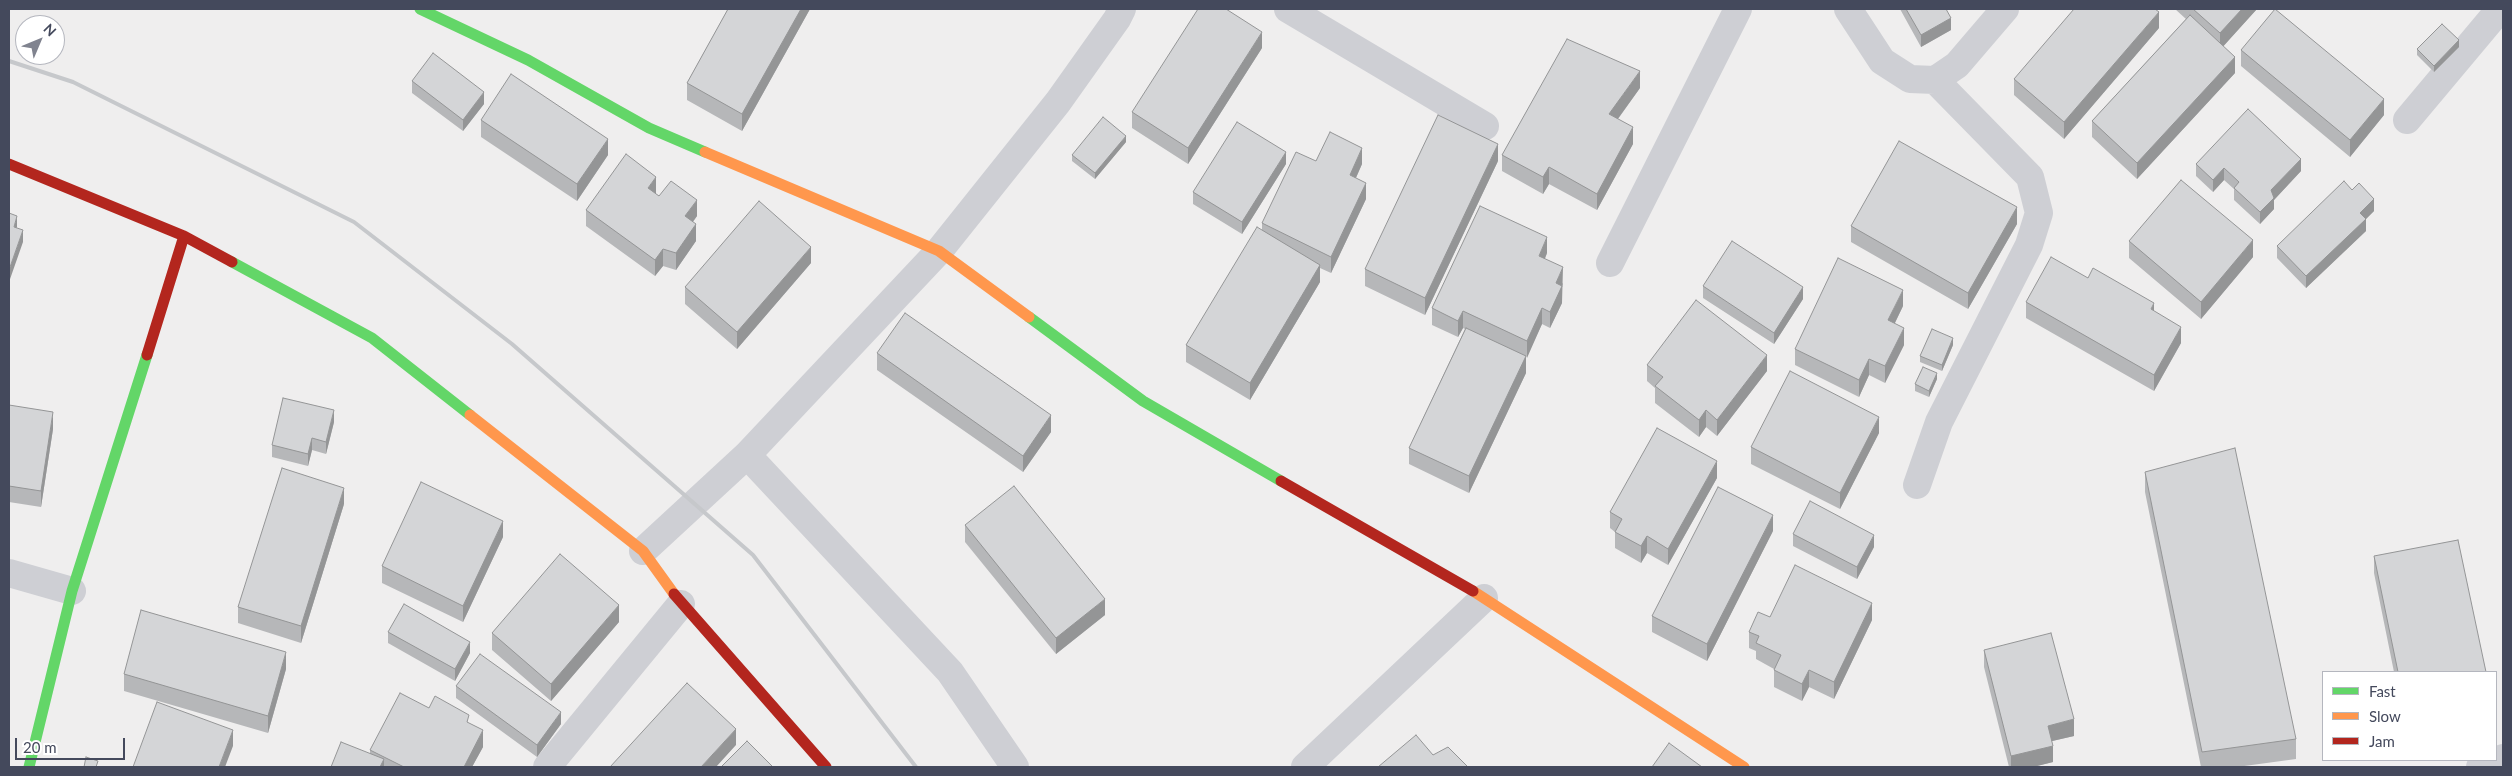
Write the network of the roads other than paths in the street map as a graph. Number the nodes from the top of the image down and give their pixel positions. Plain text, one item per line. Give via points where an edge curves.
1 (420, 9) edge
2 (1122, 9) edge
3 (1288, 9) edge
4 (1738, 9) edge
5 (1848, 9) edge
6 (2005, 9) edge
7 (2500, 9) edge
8 (1935, 80) junction
9 (2408, 120) dead end
10 (1485, 126) dead end
11 (9, 164) edge
12 (184, 236) junction
13 (939, 251) junction
14 (1610, 263) dead end
15 (747, 455) junction
16 (1917, 485) dead end
17 (643, 551) junction
18 (9, 573) edge
19 (72, 591) junction
20 (1484, 598) junction
21 (681, 604) junction
22 (2495, 761) edge
23 (29, 767) edge
24 (547, 767) edge
25 (826, 767) edge
26 (1015, 767) edge
27 (1304, 767) edge
28 (1744, 767) edge
29 (2480, 767) edge

1 - 13 street via 528,60 649,128
2 - 13 street via 1058,102
3 - 10 street
4 - 14 street
5 - 8 street via 1882,61 1910,79
6 - 8 street via 1957,65
7 - 9 street
8 - 16 street via 2030,177 2039,213 2029,245 1939,422
11 - 12 street
12 - 17 street via 372,338
12 - 19 street
13 - 15 street
13 - 20 street via 1143,401
15 - 17 street
15 - 26 street via 950,672
17 - 21 street
18 - 19 street
19 - 23 street
20 - 27 street
20 - 28 street
21 - 24 street
21 - 25 street
22 - 29 street

